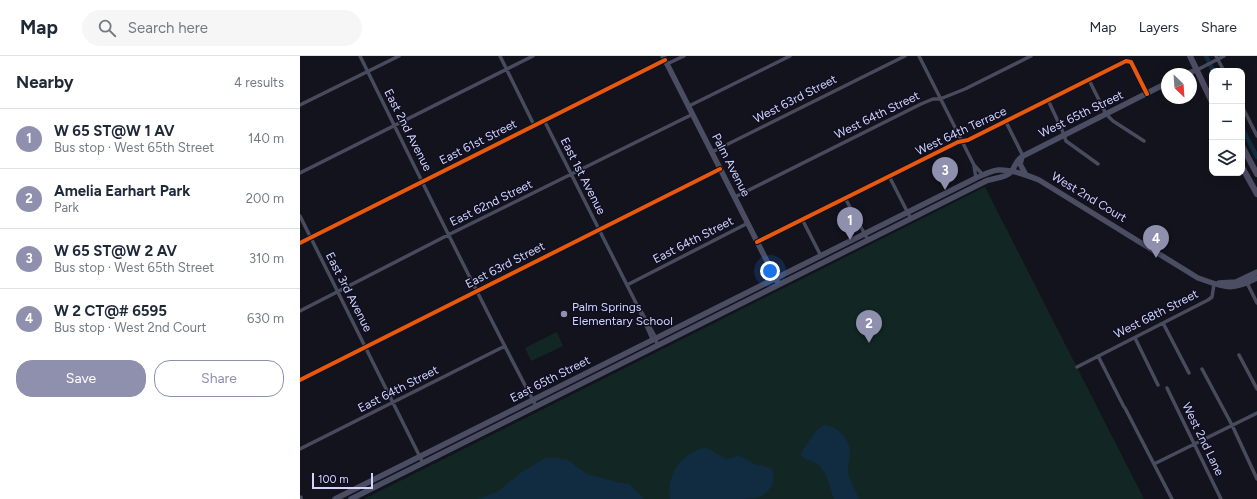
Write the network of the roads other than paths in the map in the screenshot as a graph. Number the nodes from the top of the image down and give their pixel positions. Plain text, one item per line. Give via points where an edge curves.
1 (360, 56) edge
2 (398, 56) edge
3 (500, 56) edge
4 (533, 56) edge
5 (684, 56) edge
6 (790, 56) edge
7 (904, 56) edge
8 (918, 56) edge
9 (1031, 56) edge
10 (1190, 56) edge
11 (1224, 56) edge
12 (1217, 57) edge
13 (665, 60) edge
14 (1196, 68) edge
15 (1222, 68) edge
16 (507, 69) junction
17 (1197, 70) joint
18 (368, 72) junction
19 (1089, 80) junction
20 (1161, 86) edge
21 (1147, 94) junction
22 (1209, 96) edge
23 (940, 99) junction
24 (1048, 100) junction
25 (300, 105) edge
26 (689, 106) junction
27 (1245, 112) edge
28 (693, 114) junction
29 (1106, 114) junction
30 (544, 120) junction
31 (1006, 122) junction
32 (534, 125) junction
33 (395, 126) junction
34 (1064, 135) junction
35 (1257, 136) edge
36 (963, 141) junction
37 (1144, 141) dead end
38 (712, 152) junction
39 (1245, 152) edge
40 (1023, 156) junction
41 (1098, 164) dead end
42 (974, 165) junction
43 (720, 168) junction
44 (1011, 172) junction
45 (1245, 172) edge
46 (300, 173) edge
47 (1257, 174) edge
48 (571, 175) junction
49 (983, 175) junction
50 (1026, 175) junction
51 (889, 176) junction
52 (976, 178) junction
53 (423, 182) junction
54 (1257, 194) edge
55 (735, 197) junction
56 (845, 198) junction
57 (908, 212) junction
58 (300, 216) edge
59 (911, 219) junction
60 (802, 220) junction
61 (748, 223) junction
62 (599, 229) junction
63 (864, 234) junction
64 (448, 235) junction
65 (311, 237) junction
66 (868, 240) junction
67 (757, 242) junction
68 (300, 243) edge
69 (821, 256) junction
70 (1257, 272) edge
71 (776, 278) junction
72 (1257, 278) edge
73 (1247, 283) junction
74 (1214, 284) junction
75 (626, 285) junction
76 (779, 285) junction
77 (477, 291) junction
78 (338, 292) junction
79 (1257, 303) edge
80 (300, 311) edge
81 (1163, 323) junction
82 (1135, 338) junction
83 (654, 339) junction
84 (365, 346) junction
85 (505, 346) junction
86 (657, 346) junction
87 (1239, 355) dead end
88 (1098, 356) junction
89 (1077, 367) dead end
90 (1202, 370) dead end
91 (1189, 373) dead end
92 (300, 380) edge
93 (1158, 385) dead end
94 (1167, 388) dead end
95 (1257, 389) edge
96 (533, 400) junction
97 (393, 402) junction
98 (536, 406) junction
99 (1257, 413) edge
100 (1232, 425) junction
101 (1195, 444) junction
102 (300, 449) edge
103 (420, 457) junction
104 (423, 463) junction
105 (1154, 464) junction
106 (1257, 479) edge
107 (1221, 498) edge
108 (335, 499) edge
109 (351, 499) edge
110 (1172, 499) edge

1 - 18 street, East 2nd Avenue
2 - 18 street
3 - 16 street
4 - 16 street
5 - 13 street, East 61st Street
6 - 26 street
7 - 38 street, West 63rd Street
8 - 23 street
9 - 23 street, West 64th Street
10 - 14 main road
11 - 12 street
12 - 15 street
12 - 17 street
13 - 26 main road, Palm Avenue
13 - 30 street, East 61st Street
16 - 32 street
16 - 33 street
17 - 22 main road
18 - 25 street
18 - 33 street, East 2nd Avenue
19 - 21 street, West 64th Terrace via 1126,61 1131,62
19 - 24 street, West 64th Terrace
19 - 29 street
20 - 21 main road, West 65th Street
21 - 29 main road, West 65th Street
23 - 36 street
23 - 55 street, West 64th Street via 932,99 921,104
24 - 31 street, West 64th Terrace
24 - 34 street
26 - 28 main road, Palm Avenue
27 - 35 street
28 - 38 main road, Palm Avenue
28 - 48 street, East 62nd Street
29 - 34 main road, West 65th Street
29 - 37 street
30 - 32 street, East 61st Street
30 - 48 street, East 1st Avenue
31 - 36 street, West 64th Terrace
31 - 40 street
32 - 53 street, East 61st Street
33 - 46 street
33 - 53 street, East 2nd Avenue
34 - 40 main road, West 65th Street
34 - 41 street via 1069,144
36 - 42 street
36 - 51 street, West 64th Terrace
38 - 43 main road, Palm Avenue
39 - 47 main road
40 - 44 main road, West 65th Street via 1015,163
40 - 50 main road via 1020,164
42 - 49 street
42 - 52 street
43 - 55 main road, Palm Avenue
43 - 62 street, East 63rd Street
44 - 49 main road via 999,170
44 - 50 main road, West 2nd Court
44 - 59 main road via 986,181
45 - 54 main road
48 - 62 street, East 1st Avenue
48 - 64 street, East 62nd Street
49 - 52 main road
50 - 74 main road, West 2nd Court via 1039,180 1198,278
51 - 56 street, West 64th Terrace
51 - 57 street
52 - 57 main road
53 - 64 street, East 2nd Avenue
53 - 65 street, East 61st Street
55 - 61 main road, Palm Avenue
56 - 60 street, West 64th Terrace
56 - 63 street
57 - 59 street
57 - 63 main road
58 - 65 street, East 3rd Avenue
59 - 66 main road
60 - 67 street, West 64th Terrace
60 - 69 street
61 - 67 main road, Palm Avenue
61 - 75 street, East 64th Street
62 - 75 street, East 1st Avenue
62 - 77 street, East 63rd Street
63 - 66 street
63 - 69 main road
64 - 77 street, East 2nd Avenue
64 - 78 street, East 62nd Street
65 - 68 street, East 61st Street
65 - 78 street, East 3rd Avenue
66 - 76 main road
67 - 71 main road, Palm Avenue
69 - 71 main road
70 - 74 main road via 1236,282
71 - 76 main road, Palm Avenue
71 - 83 main road, East 65th Street
72 - 73 main road
73 - 74 main road via 1227,288
73 - 79 street
74 - 81 street, West 68th Street via 1212,297
75 - 83 street, East 1st Avenue
76 - 86 main road, East 65th Street
77 - 84 street, East 63rd Street
77 - 85 street, East 2nd Avenue
78 - 80 street, East 62nd Street
78 - 84 street, East 3rd Avenue
81 - 82 street, West 68th Street
81 - 91 street
82 - 88 street, West 68th Street
82 - 93 street
83 - 86 street, East 1st Avenue
83 - 96 main road, East 65th Street
84 - 92 street, East 63rd Street
84 - 97 street, East 3rd Avenue
85 - 96 street, East 2nd Avenue
85 - 97 street, East 64th Street
86 - 98 main road, East 65th Street
87 - 95 street
88 - 89 street, West 68th Street
88 - 105 street
90 - 100 street
94 - 101 street, West 2nd Lane
96 - 98 street, East 2nd Avenue
96 - 103 main road, East 65th Street
97 - 102 street, East 64th Street
97 - 103 street, East 3rd Avenue
98 - 104 main road, East 65th Street
99 - 100 street
100 - 101 street
100 - 106 street
101 - 105 street
101 - 107 street, West 2nd Lane
103 - 104 street, East 3rd Avenue
103 - 108 main road, East 65th Street
104 - 109 main road, East 65th Street
105 - 110 street

